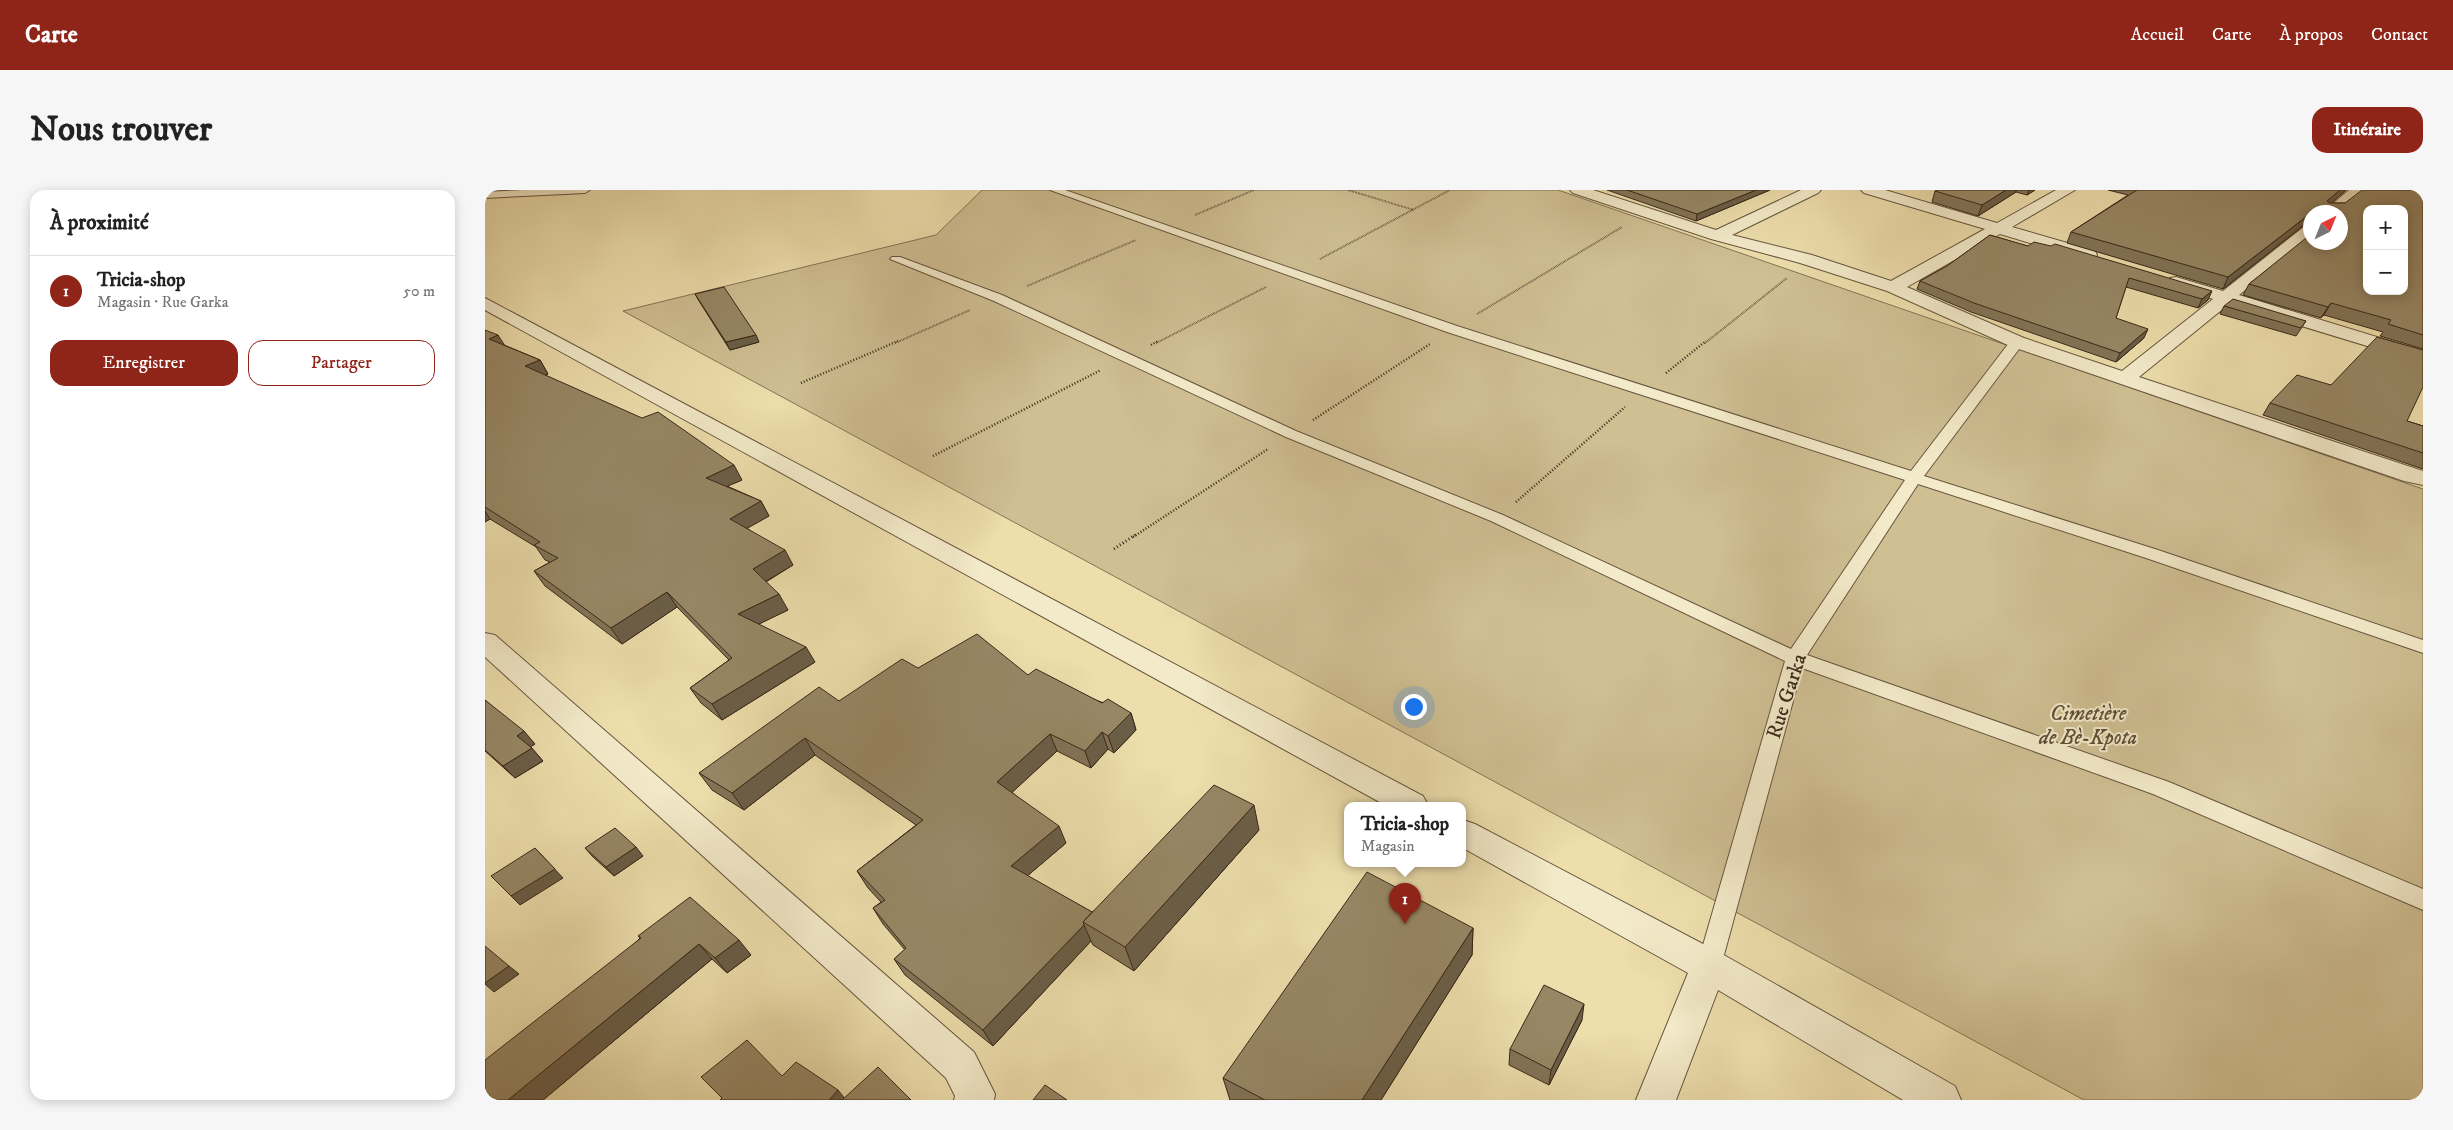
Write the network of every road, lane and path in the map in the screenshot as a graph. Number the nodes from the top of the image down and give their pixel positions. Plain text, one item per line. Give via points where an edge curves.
1 (585, 190) edge
2 (1055, 190) edge
3 (1349, 190) edge
4 (1450, 190) edge
5 (1577, 190) edge
6 (1813, 190) edge
7 (1869, 190) edge
8 (2067, 190) edge
9 (2358, 190) edge
10 (485, 195) edge
11 (2339, 205) edge
12 (1414, 210) junction
13 (1646, 213) junction
14 (1999, 228) junction
15 (2303, 235) edge
16 (1717, 236) junction
17 (896, 259) dead end
18 (2103, 260) edge
19 (1294, 272) junction
20 (2160, 277) edge
21 (1893, 287) junction
22 (2226, 297) junction
23 (487, 307) edge
24 (1452, 329) junction
25 (2017, 342) junction
26 (2423, 357) edge
27 (1125, 358) junction
28 (2124, 379) junction
29 (1291, 434) junction
30 (933, 456) dead end
31 (1915, 478) junction
32 (2423, 478) edge
33 (1114, 549) dead end
34 (485, 642) edge
35 (2423, 647) edge
36 (1795, 658) junction
37 (1406, 802) edge
38 (1466, 835) edge
39 (2423, 900) edge
40 (1709, 966) junction
41 (975, 1097) edge
42 (1656, 1100) edge
43 (1941, 1100) edge

1 - 10 lane
2 - 19 lane
3 - 12 path
4 - 12 path
5 - 13 street
6 - 16 street
7 - 14 street
8 - 14 street
9 - 11 street
12 - 19 path
13 - 16 street
13 - 24 path
14 - 18 street
14 - 21 street
15 - 22 street
16 - 21 street via 1806,259
17 - 27 lane via 998,298
19 - 24 lane
19 - 27 path
20 - 22 street
21 - 25 street
22 - 26 street
22 - 28 street
23 - 37 street
24 - 29 path
24 - 31 lane
25 - 28 street
25 - 31 lane, Rue Garka
27 - 29 lane
27 - 30 path
28 - 32 street
29 - 33 path
29 - 36 lane via 1497,518
31 - 35 lane via 2152,554
31 - 36 lane, Rue Garka
34 - 41 street via 960,1065
36 - 39 lane via 2161,788
36 - 40 lane, Rue Garka
38 - 40 street
40 - 42 street, Rue Garka
40 - 43 street

